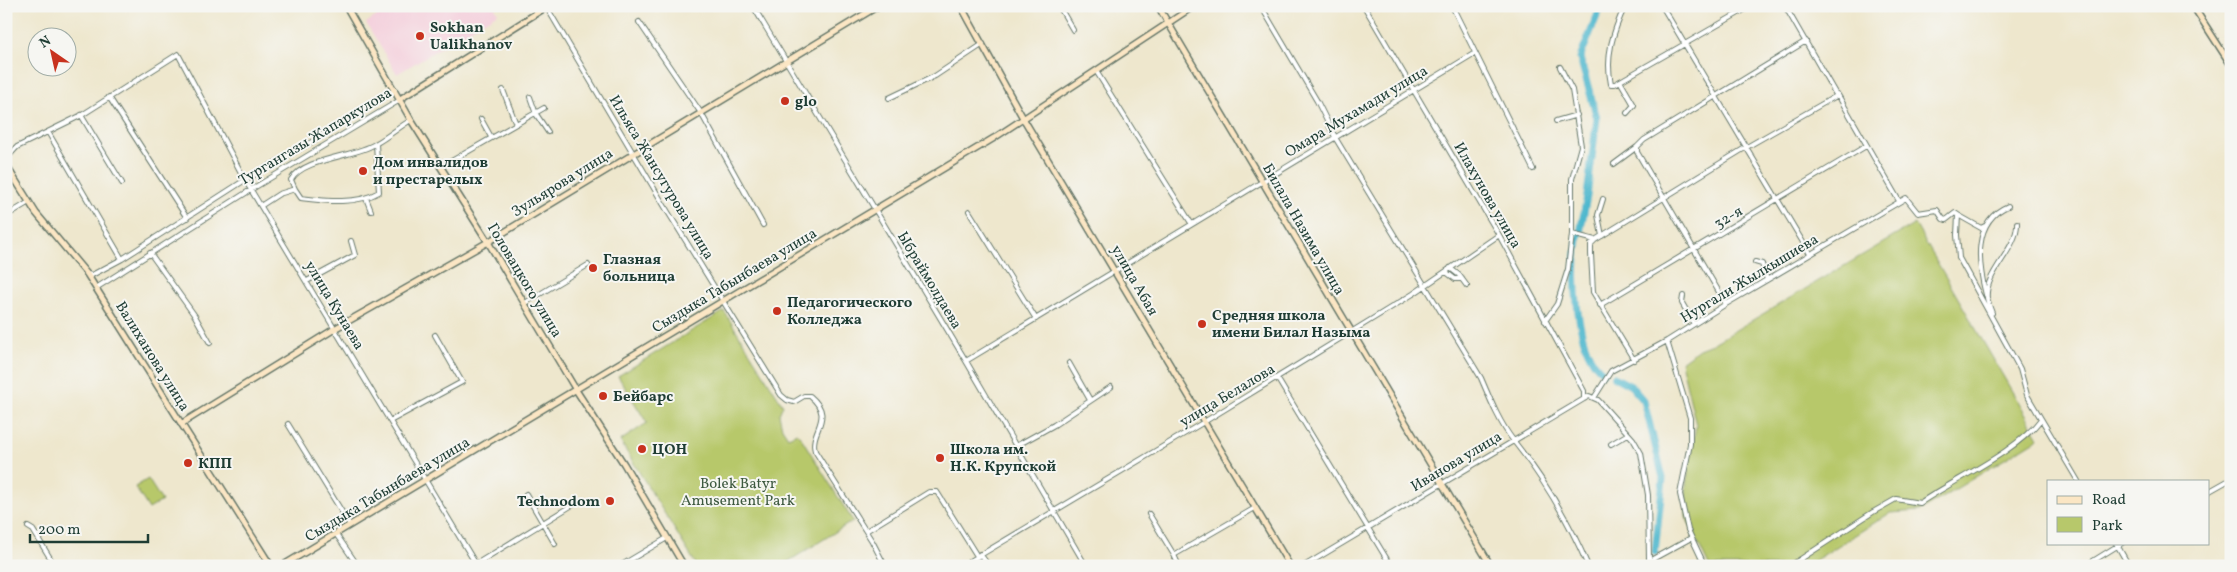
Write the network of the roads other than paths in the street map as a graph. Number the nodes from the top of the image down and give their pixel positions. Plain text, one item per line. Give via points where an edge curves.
1 (346, 6) edge
2 (753, 6) edge
3 (878, 6) edge
4 (961, 6) edge
5 (1059, 6) edge
6 (1158, 6) edge
7 (1194, 6) edge
8 (1261, 6) edge
9 (1364, 6) edge
10 (1452, 6) edge
11 (1625, 6) edge
12 (1662, 6) edge
13 (1751, 6) edge
14 (1785, 6) edge
15 (2193, 6) edge
16 (547, 7) edge
17 (871, 8) edge
18 (639, 22) dead end
19 (1168, 23) junction
20 (1073, 30) dead end
21 (1806, 41) junction
22 (983, 44) junction
23 (1685, 46) junction
24 (1475, 53) junction
25 (786, 60) junction
26 (2231, 65) edge
27 (1560, 67) dead end
28 (1096, 71) junction
29 (1620, 82) junction
30 (1414, 88) junction
31 (395, 90) junction
32 (503, 90) dead end
33 (1833, 90) junction
34 (1838, 95) junction
35 (109, 97) junction
36 (530, 97) dead end
37 (1716, 97) junction
38 (1832, 97) junction
39 (889, 98) dead end
40 (400, 99) junction
41 (544, 108) dead end
42 (701, 113) junction
43 (1627, 113) dead end
44 (536, 114) junction
45 (81, 115) junction
46 (1577, 115) junction
47 (1023, 118) junction
48 (481, 119) dead end
49 (411, 120) junction
50 (1556, 121) dead end
51 (516, 124) junction
52 (48, 132) junction
53 (548, 132) dead end
54 (1335, 136) junction
55 (490, 137) junction
56 (376, 144) junction
57 (1637, 146) junction
58 (1866, 146) junction
59 (1745, 148) junction
60 (1631, 151) junction
61 (1637, 152) junction
62 (633, 153) junction
63 (6, 158) edge
64 (1614, 164) dead end
65 (6, 165) edge
66 (441, 167) junction
67 (1533, 169) dead end
68 (245, 180) junction
69 (1261, 181) junction
70 (122, 183) dead end
71 (252, 188) junction
72 (295, 189) junction
73 (366, 198) junction
74 (1603, 198) dead end
75 (1663, 199) junction
76 (1776, 200) junction
77 (1899, 201) junction
78 (29, 202) junction
79 (262, 205) junction
80 (2008, 206) dead end
81 (875, 208) junction
82 (371, 211) dead end
83 (969, 211) dead end
84 (1958, 215) junction
85 (6, 216) edge
86 (187, 218) junction
87 (1191, 223) junction
88 (2018, 223) dead end
89 (763, 225) dead end
90 (1985, 226) junction
91 (1572, 234) junction
92 (1499, 235) junction
93 (1602, 236) junction
94 (1595, 240) junction
95 (351, 241) dead end
96 (488, 242) junction
97 (1694, 250) junction
98 (150, 253) junction
99 (1810, 254) junction
100 (122, 259) junction
101 (1755, 262) dead end
102 (588, 265) dead end
103 (1450, 268) junction
104 (1115, 270) junction
105 (1446, 272) junction
106 (87, 274) junction
107 (1462, 279) junction
108 (1767, 280) junction
109 (307, 281) junction
110 (1467, 286) dead end
111 (1424, 287) junction
112 (96, 288) junction
113 (1683, 296) dead end
114 (1987, 297) junction
115 (724, 300) junction
116 (525, 303) junction
117 (1726, 304) junction
118 (1600, 305) junction
119 (1036, 319) junction
120 (1545, 321) junction
121 (1694, 324) junction
122 (1997, 326) junction
123 (336, 328) junction
124 (1350, 332) junction
125 (435, 335) dead end
126 (1667, 341) junction
127 (210, 344) dead end
128 (1634, 360) junction
129 (966, 361) junction
130 (1069, 363) dead end
131 (1277, 378) junction
132 (1111, 386) dead end
133 (576, 390) junction
134 (1584, 398) junction
135 (1594, 398) junction
136 (1090, 400) junction
137 (2041, 419) junction
138 (390, 421) junction
139 (1204, 422) junction
140 (181, 424) junction
141 (288, 424) dead end
142 (1628, 434) junction
143 (1513, 440) junction
144 (1611, 444) dead end
145 (1016, 446) junction
146 (2231, 479) edge
147 (426, 480) junction
148 (2077, 480) edge
149 (1441, 483) junction
150 (2210, 491) edge
151 (526, 494) dead end
152 (574, 504) dead end
153 (1255, 508) junction
154 (1054, 510) junction
155 (1149, 514) dead end
156 (544, 523) junction
157 (350, 525) junction
158 (28, 526) dead end
159 (1369, 527) junction
160 (866, 532) junction
161 (336, 534) junction
162 (668, 538) junction
163 (1691, 538) junction
164 (555, 544) dead end
165 (2116, 545) edge
166 (979, 555) junction
167 (1174, 555) junction
168 (1649, 560) junction
169 (476, 565) edge
170 (55, 566) edge
171 (271, 566) edge
172 (282, 566) edge
173 (358, 566) edge
174 (620, 566) edge
175 (684, 566) edge
176 (885, 566) edge
177 (962, 566) edge
178 (989, 566) edge
179 (1086, 566) edge
180 (1179, 566) edge
181 (1290, 566) edge
182 (1304, 566) edge
183 (1391, 566) edge
184 (1491, 566) edge
185 (1588, 566) edge
186 (1640, 566) edge
187 (1704, 566) edge
188 (1790, 566) edge
189 (2085, 566) edge
190 (2129, 566) edge

1 - 31 street, Головацкого улица
2 - 25 street, Ыбраймолдаева
3 - 17 street, Зульярова улица
4 - 22 street, улица Абая
5 - 20 street
6 - 19 street, Билала Назима улица
7 - 19 street, Сыздыка Табынбаева улица
8 - 54 street
9 - 30 street, Илахунова улица
10 - 24 street
11 - 29 street via 1610,46 1608,71 1611,84
12 - 23 street
13 - 23 street
14 - 21 street
15 - 26 street
16 - 40 street, Тургангазы Жапаркулова
16 - 62 street, Ильяса Жансугурова улица
17 - 25 street, Зульярова улица
18 - 42 street
19 - 28 street, Сыздыка Табынбаева улица
19 - 69 street, Билала Назима улица
21 - 33 street
21 - 37 street
22 - 39 street via 934,76
22 - 47 street, улица Абая
23 - 29 street
23 - 37 street
24 - 30 street, Омара Мухамади улица
24 - 67 street
25 - 42 street, Зульярова улица
25 - 81 street, Ыбраймолдаева
27 - 46 street via 1572,90
28 - 47 street, Сыздыка Табынбаева улица
28 - 87 street
29 - 43 street via 1634,105
30 - 54 street, Омара Мухамади улица
30 - 92 street, Илахунова улица
31 - 40 street, Головацкого улица
31 - 68 street, Тургангазы Жапаркулова
32 - 51 street
33 - 34 street
33 - 38 street
34 - 38 street
34 - 58 street
35 - 45 street
35 - 68 street, улица Кунаева via 178,54
35 - 86 street
36 - 44 street
37 - 57 street
37 - 59 street
38 - 59 street
40 - 49 street, Головацкого улица
40 - 71 street, Тургангазы Жапаркулова
41 - 44 street
42 - 62 street, Зульярова улица
42 - 89 street
44 - 51 street
44 - 53 street
45 - 52 street
45 - 70 street
46 - 50 street
46 - 91 street via 1581,146 1572,179
47 - 81 street, Сыздыка Табынбаева улица
47 - 104 street, улица Абая
48 - 55 street
49 - 56 street
49 - 66 street, Головацкого улица
51 - 55 street
52 - 63 street via 17,147
52 - 100 street
54 - 69 street, Омара Мухамади улица
54 - 111 street
55 - 66 street
56 - 72 street via 302,170 291,180
56 - 73 street via 379,192
57 - 60 street
57 - 61 street
58 - 76 street, 32-я
58 - 77 street
59 - 75 street
59 - 76 street
60 - 61 street
60 - 64 street
61 - 75 street
62 - 96 street, Зульярова улица
62 - 115 street, Ильяса Жансугурова улица
65 - 78 street, Валиханова улица
66 - 96 street, Головацкого улица
68 - 71 street, улица Кунаева
68 - 86 street, Тургангазы Жапаркулова
69 - 87 street, Омара Мухамади улица
69 - 124 street, Билала Назима улица
71 - 79 street, улица Кунаева
71 - 98 street, Тургангазы Жапаркулова
72 - 73 street via 301,198
72 - 79 street
73 - 82 street
74 - 93 street via 1598,215
75 - 93 street
75 - 97 street
76 - 97 street, 32-я
76 - 99 street
77 - 84 street via 1906,198 1918,213 1937,210 1946,220 1955,213
77 - 99 street, Нургали Жылкышиева
78 - 85 street
78 - 106 street, Валиханова улица
79 - 109 street, улица Кунаева
80 - 90 street via 2001,208
81 - 115 street, Сыздыка Табынбаева улица
81 - 129 street, Ыбраймолдаева
83 - 119 street
84 - 90 street via 1980,228
84 - 122 street via 1959,258
86 - 100 street, Тургангазы Жапаркулова
87 - 104 street, Омара Мухамади улица
88 - 114 street via 2015,237 1992,278
90 - 114 street via 1980,245
91 - 94 street
91 - 120 street via 1568,269 1557,304
92 - 103 street, улица Белалова
92 - 120 street, Илахунова улица
93 - 94 street
94 - 118 street via 1591,244 1591,282
95 - 109 street via 355,255
96 - 116 street, Головацкого улица
96 - 123 street, Зульярова улица
97 - 117 street
97 - 118 street, 32-я
98 - 112 street, Тургангазы Жапаркулова
98 - 127 street
99 - 108 street, Нургали Жылкышиева
100 - 106 street, Тургангазы Жапаркулова via 92,275
101 - 108 street via 1762,264
102 - 116 street
103 - 105 street, улица Белалова
103 - 107 street
104 - 119 street, Омара Мухамади улица
104 - 139 street, улица Абая
105 - 107 street via 1455,280
105 - 111 street, улица Белалова
106 - 112 street, Валиханова улица
107 - 110 street
108 - 117 street, Нургали Жылкышиева
109 - 123 street, улица Кунаева
111 - 124 street, улица Белалова
111 - 143 street via 1468,357
112 - 140 street, Валиханова улица
113 - 121 street via 1682,303
114 - 122 street
115 - 133 street, Сыздыка Табынбаева улица
115 - 160 street, Ильяса Жансугурова улица via 781,395 794,402 810,396 820,407 822,422 815,440 815,451
116 - 133 street, Головацкого улица
117 - 121 street, Нургали Жылкышиева
118 - 128 street
119 - 129 street, Омара Мухамади улица
120 - 134 street, Илахунова улица via 1584,391
121 - 126 street, Нургали Жылкышиева
122 - 137 street via 2020,369 2027,396
123 - 138 street, улица Кунаева
123 - 140 street, Зульярова улица
124 - 131 street, улица Белалова
124 - 149 street, Билала Назима улица
125 - 138 street via 462,382
126 - 128 street, Нургали Жылкышиева
126 - 163 street via 1690,418 1690,444 1680,494
128 - 135 street, Нургали Жылкышиева via 1611,371
129 - 145 street, Ыбраймолдаева
130 - 136 street
131 - 139 street, улица Белалова
131 - 159 street
132 - 136 street
133 - 147 street, Сыздыка Табынбаева улица
133 - 162 street, Головацкого улица
134 - 135 street
134 - 143 street, Иванова улица
135 - 142 street
136 - 145 street
137 - 148 street
137 - 188 street via 2026,436 1920,503 1896,499
138 - 147 street, улица Кунаева
139 - 153 street, улица Абая
139 - 154 street, улица Белалова
140 - 171 street, Валиханова улица
141 - 157 street
142 - 144 street
142 - 168 street via 1641,452 1646,470
143 - 149 street, Иванова улица
143 - 185 street via 1561,511
145 - 154 street, Ыбраймолдаева
146 - 150 street
147 - 157 street, Сыздыка Табынбаева улица
147 - 169 street, улица Кунаева
149 - 159 street, Иванова улица
149 - 184 street, Билала Назима улица
151 - 156 street
152 - 156 street
153 - 167 street
153 - 181 street, улица Абая
154 - 166 street, улица Белалова
154 - 179 street, Ыбраймолдаева
155 - 167 street
156 - 164 street
156 - 169 street
157 - 161 street, Сыздыка Табынбаева улица
158 - 170 street
159 - 182 street, Иванова улица
159 - 183 street
160 - 166 street via 930,492 937,492
160 - 176 street, Ильяса Жансугурова улица
161 - 172 street, Сыздыка Табынбаева улица
161 - 173 street
162 - 174 street
162 - 175 street, Головацкого улица
163 - 168 street
163 - 187 street
165 - 189 street
165 - 190 street
166 - 177 street, улица Белалова
166 - 178 street
167 - 180 street
168 - 186 street

